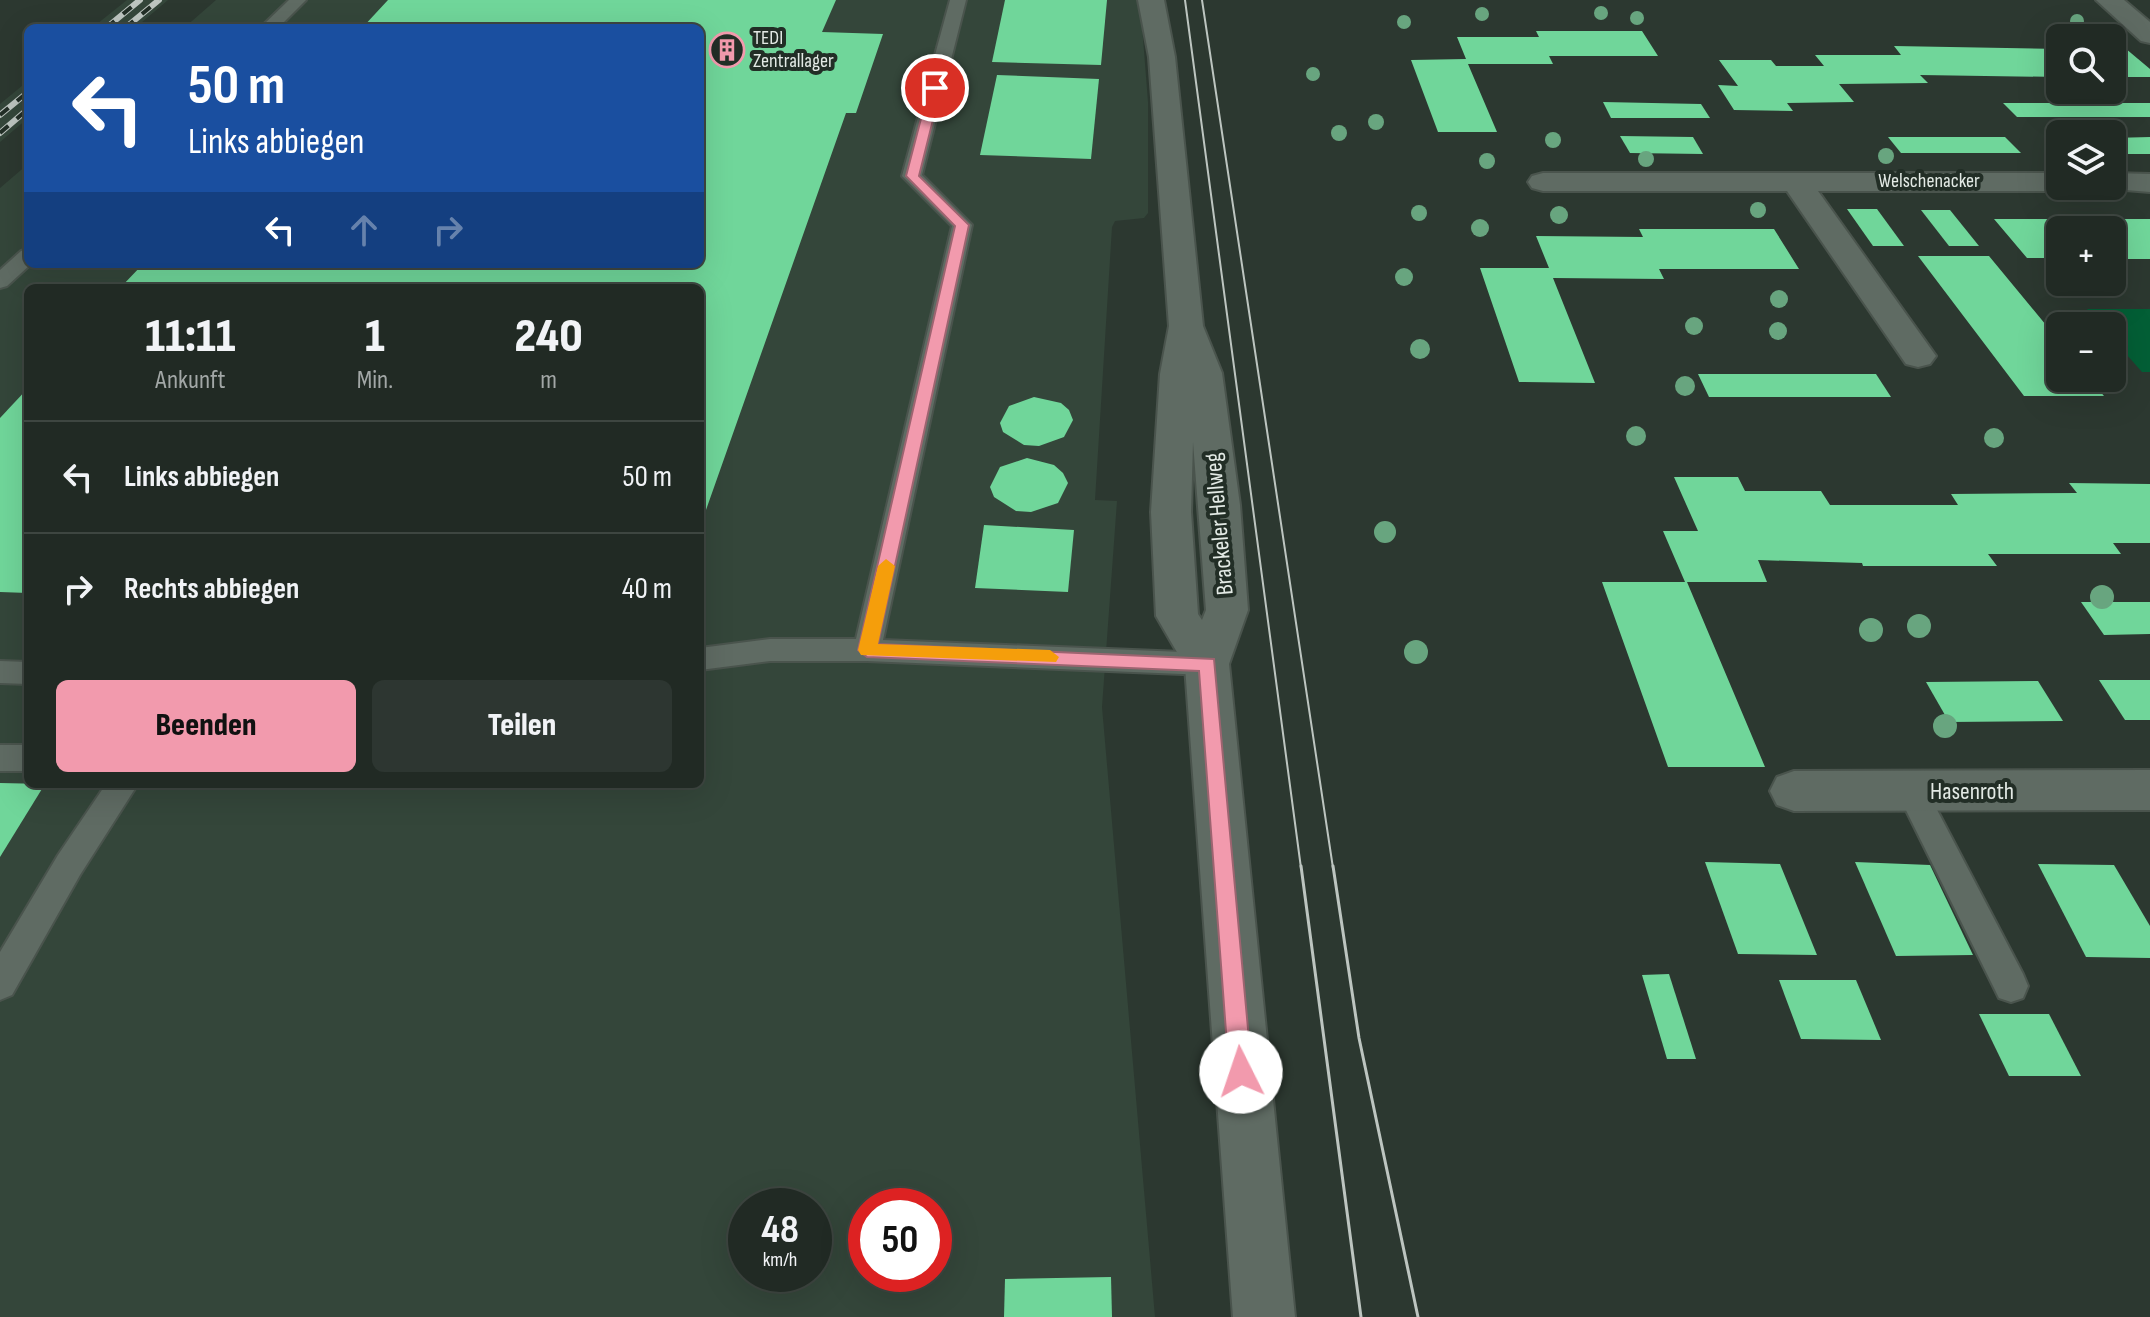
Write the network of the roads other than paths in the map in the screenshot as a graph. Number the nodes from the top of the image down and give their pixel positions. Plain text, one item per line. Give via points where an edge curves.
1 (298, 0) edge
2 (958, 0) edge
3 (1151, 0) edge
4 (1173, 0) edge
5 (2109, 0) edge
6 (272, 24) edge
7 (2150, 35) edge
8 (1162, 57) junction
9 (1543, 182) dead end
10 (2046, 182) edge
11 (2126, 182) edge
12 (1797, 183) junction
13 (2150, 183) edge
14 (24, 259) edge
15 (0, 282) edge
16 (1918, 356) dead end
17 (867, 650) junction
18 (704, 658) edge
19 (1207, 664) junction
20 (0, 672) edge
21 (24, 673) edge
22 (0, 758) edge
23 (24, 758) edge
24 (120, 788) edge
25 (2150, 790) edge
26 (1794, 791) dead end
27 (1912, 792) junction
28 (0, 984) edge
29 (2011, 986) dead end
30 (1264, 1317) edge

1 - 6 lane
2 - 17 lane via 912,176 962,225
3 - 8 main road, Brackeler Hellweg
4 - 8 main road, Brackeler Hellweg
5 - 7 main road
8 - 19 main road, Brackeler Hellweg via 1186,326 1178,374 1171,512 1177,616
9 - 12 main road, Welschenacker
10 - 12 main road, Welschenacker
11 - 13 main road
12 - 16 main road
14 - 15 lane
17 - 18 lane via 770,650
17 - 19 lane
19 - 30 main road
20 - 21 lane
22 - 23 lane
24 - 28 lane
25 - 27 main road, Hasenroth
26 - 27 main road, Hasenroth
27 - 29 lane

